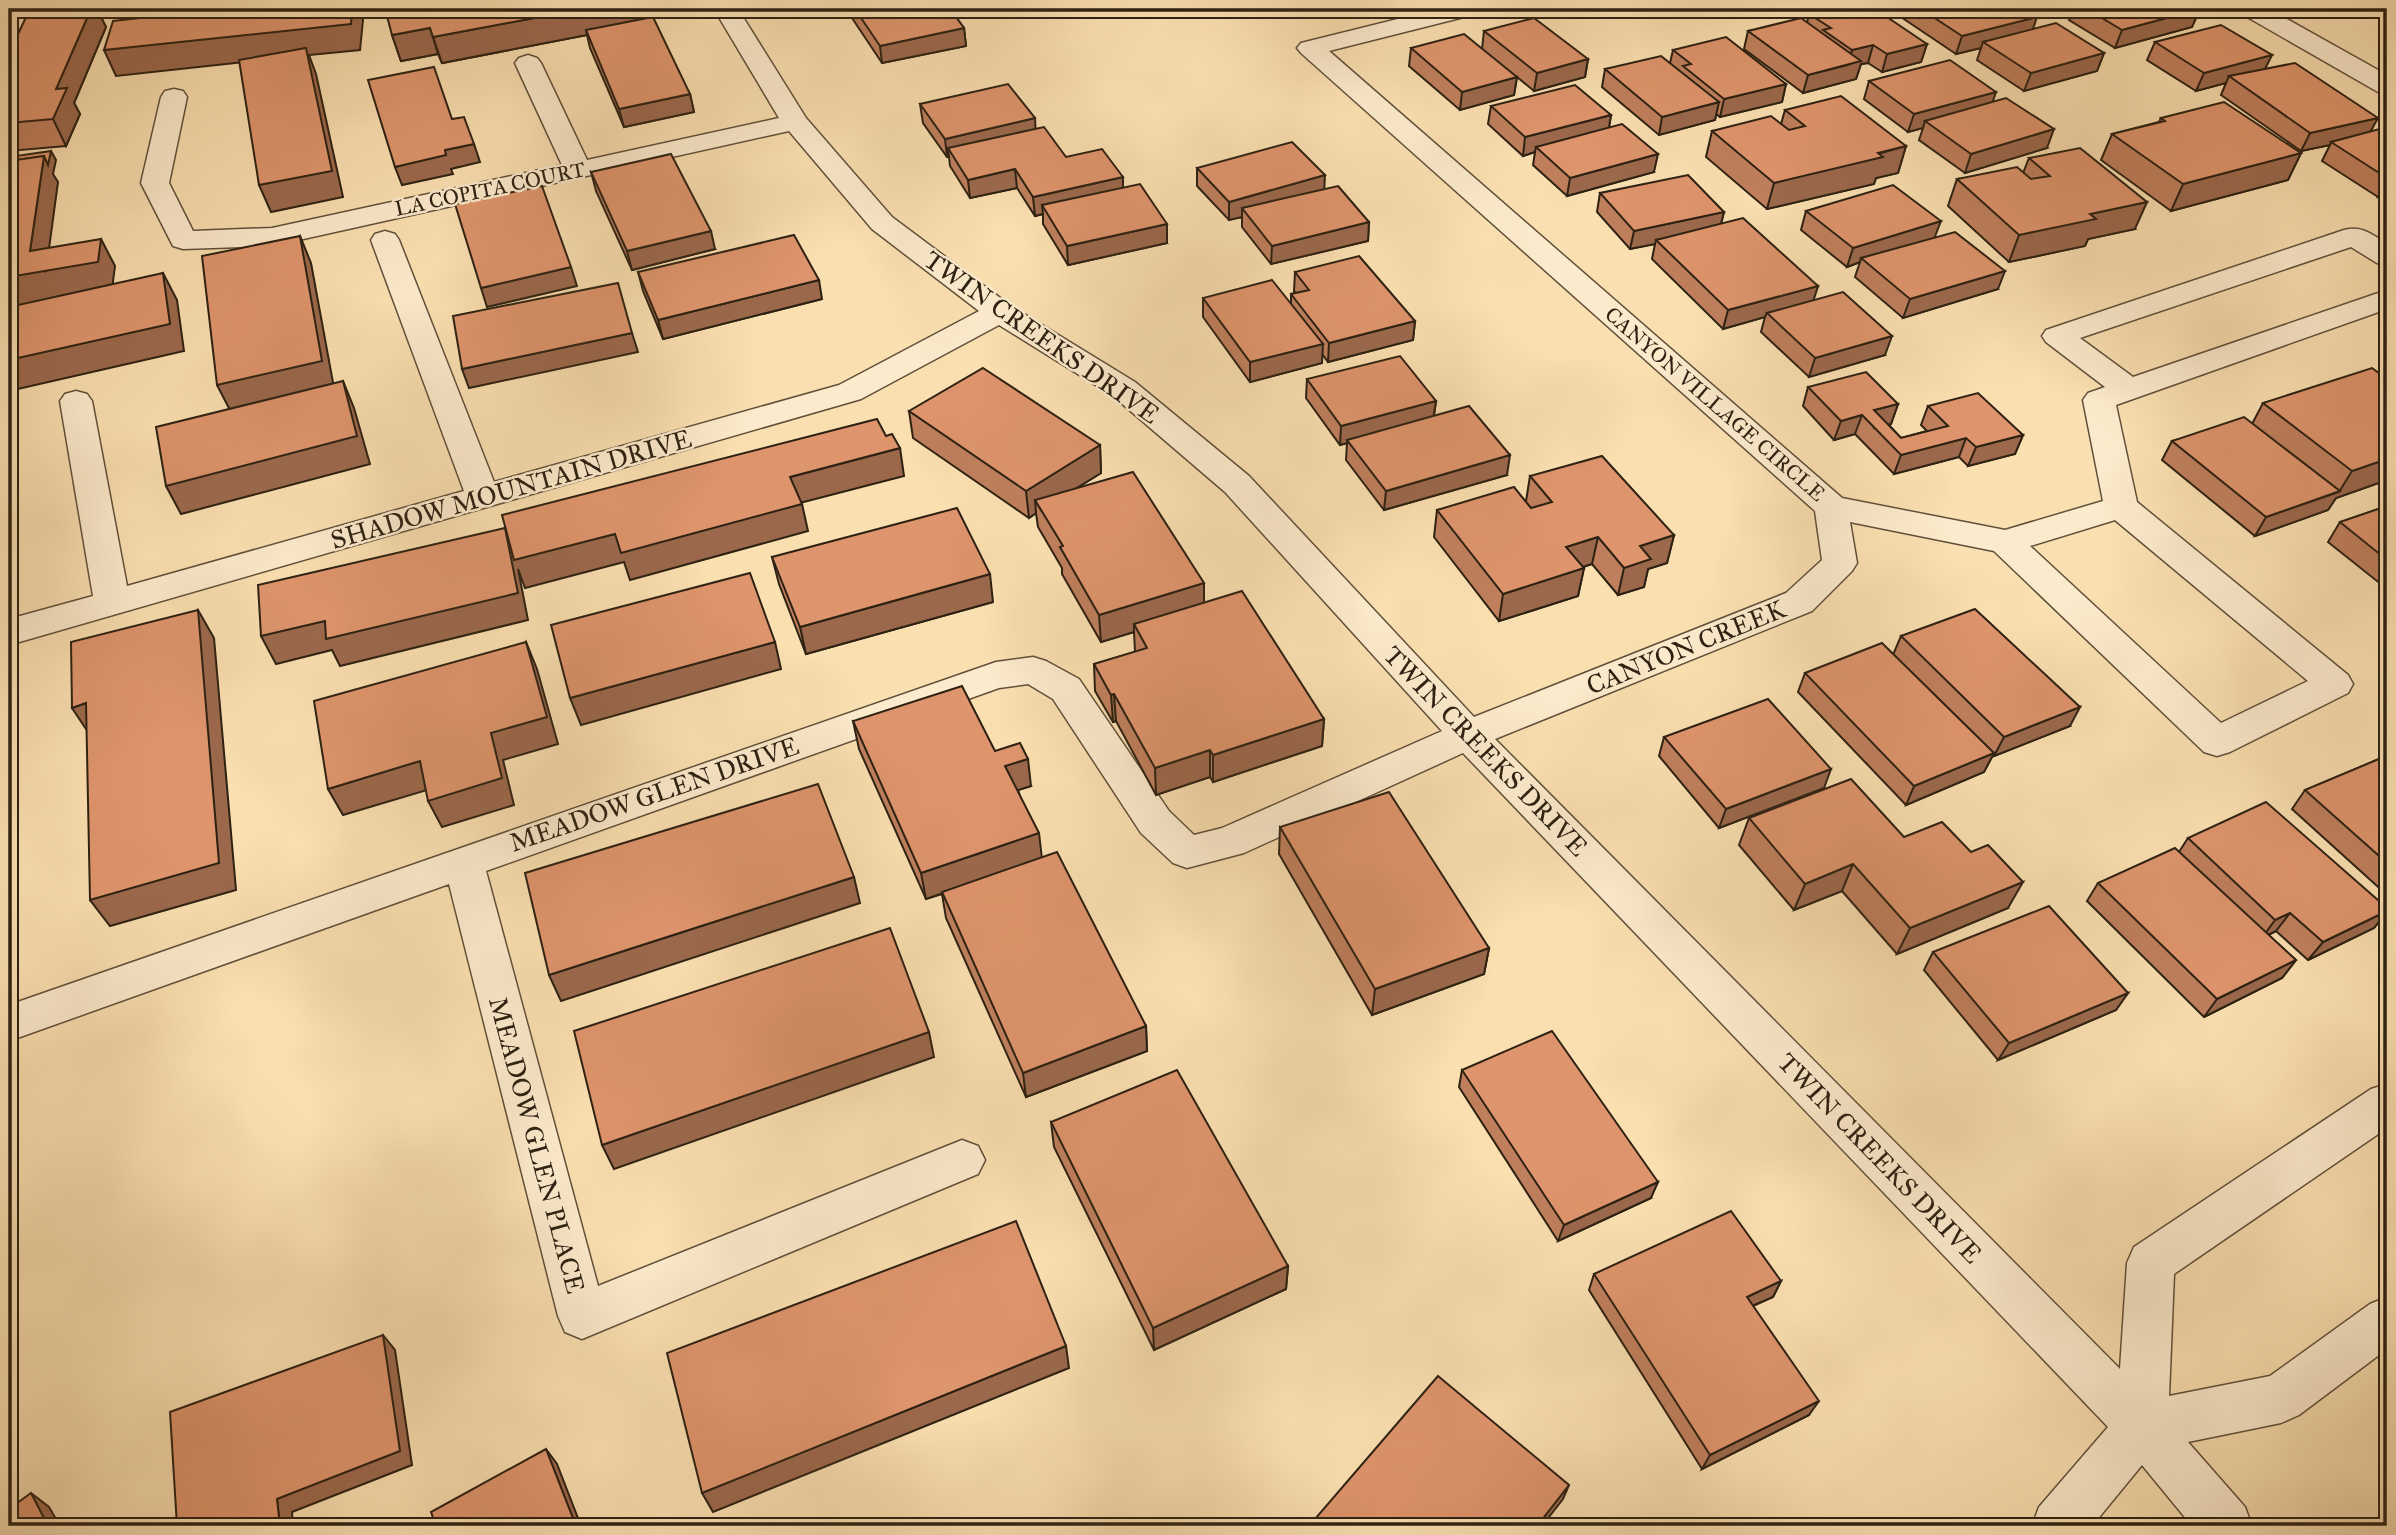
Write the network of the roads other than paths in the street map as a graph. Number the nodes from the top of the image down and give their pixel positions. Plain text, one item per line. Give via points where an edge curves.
1 (726, 9) edge
2 (1467, 9) edge
3 (2251, 9) edge
4 (528, 63) dead end
5 (2387, 86) edge
6 (174, 97) dead end
7 (795, 122) junction
8 (578, 170) junction
9 (385, 240) dead end
10 (2387, 257) edge
11 (2387, 299) edge
12 (1000, 312) junction
13 (2128, 389) junction
14 (75, 401) dead end
15 (483, 497) junction
16 (1831, 507) junction
17 (2121, 507) junction
18 (2005, 542) junction
19 (112, 603) junction
20 (9, 632) edge
21 (1468, 735) junction
22 (463, 862) junction
23 (9, 1023) edge
24 (2387, 1103) edge
25 (962, 1160) dead end
26 (2387, 1320) edge
27 (2142, 1426) junction
28 (2058, 1526) edge
29 (2226, 1526) edge

1 - 7 street, TWIN CREEKS DRIVE
2 - 16 street, CANYON VILLAGE CIRCLE via 1310,48
3 - 5 street
4 - 8 street
6 - 8 street, LA COPITA COURT via 155,183 183,240 272,237
7 - 8 street, LA COPITA COURT
7 - 12 street, TWIN CREEKS DRIVE via 882,223
9 - 15 street
10 - 13 street via 2354,236 2057,337
11 - 13 street
12 - 15 street, SHADOW MOUNTAIN DRIVE via 850,392
12 - 21 street, TWIN CREEKS DRIVE via 1124,389 1237,484
13 - 17 street via 2099,400
14 - 19 street
15 - 19 street, SHADOW MOUNTAIN DRIVE
16 - 18 street, CANYON VILLAGE CIRCLE
16 - 21 street, CANYON CREEK via 1840,563 1798,602
17 - 18 street, CANYON VILLAGE CIRCLE
17 - 18 street via 2335,684 2217,742
19 - 20 street, SHADOW MOUNTAIN DRIVE
21 - 22 street, MEADOW GLEN DRIVE via 1230,842 1187,852 1154,822 1066,689 1033,670 996,675
21 - 27 street, TWIN CREEKS DRIVE
22 - 23 street, MEADOW GLEN DRIVE
22 - 25 street, MEADOW GLEN PLACE via 582,1316
24 - 27 street via 2151,1263
26 - 27 street via 2281,1398
27 - 28 street
27 - 29 street, TWIN CREEKS DRIVE

